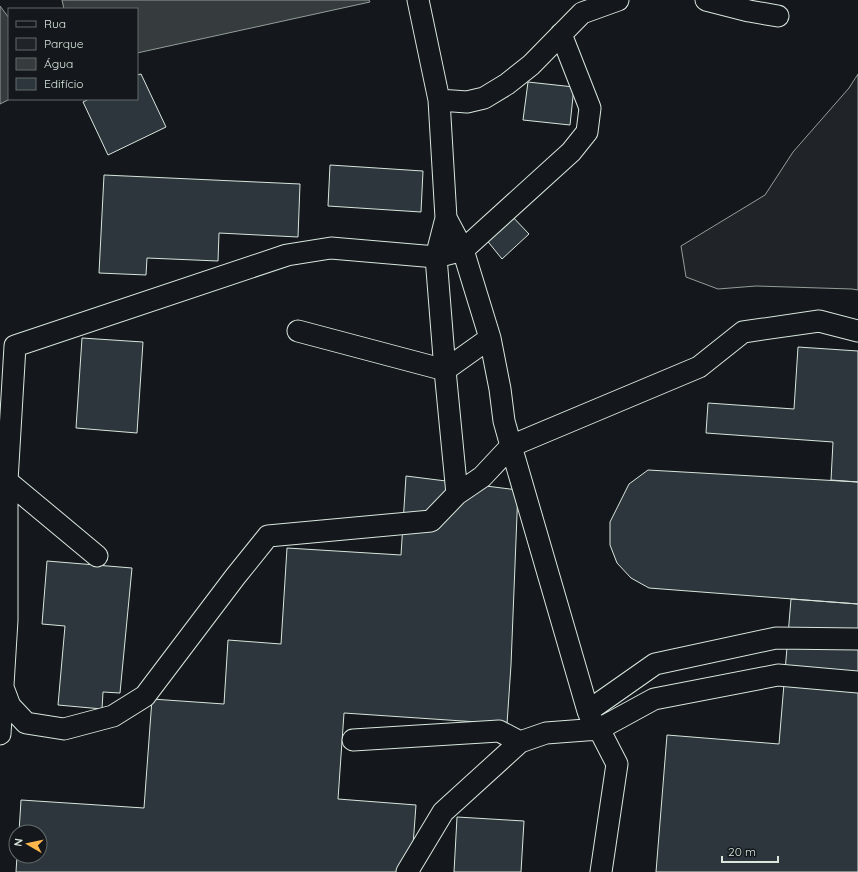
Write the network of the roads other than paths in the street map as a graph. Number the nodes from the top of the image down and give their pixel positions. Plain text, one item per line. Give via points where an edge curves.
1 (418, 0) edge
2 (618, 0) edge
3 (706, 0) edge
4 (778, 16) dead end
5 (561, 34) junction
6 (439, 100) junction
7 (446, 218) junction
8 (463, 250) junction
9 (436, 257) junction
10 (298, 331) dead end
11 (858, 331) edge
12 (490, 338) junction
13 (8, 347) edge
14 (445, 370) junction
15 (511, 446) junction
16 (7, 481) junction
17 (457, 494) junction
18 (97, 556) dead end
19 (3, 620) edge
20 (858, 639) edge
21 (858, 682) edge
22 (4, 690) junction
23 (588, 711) junction
24 (599, 729) junction
25 (0, 734) edge
26 (353, 740) dead end
27 (520, 742) junction
28 (407, 872) edge
29 (601, 872) edge

1 - 6 lane
2 - 5 lane via 582,13
3 - 4 lane
5 - 6 lane via 531,65 484,98 467,102
5 - 8 lane via 590,108 587,132 571,152
6 - 7 lane
7 - 8 lane
7 - 9 lane
8 - 9 lane
8 - 12 lane
9 - 13 lane via 331,248 288,255
9 - 14 lane
10 - 14 lane
11 - 15 lane via 819,321 743,332 699,367
12 - 14 lane
12 - 15 lane
13 - 16 lane
14 - 17 lane
15 - 17 lane via 482,477
15 - 23 lane
16 - 18 lane
16 - 19 lane
17 - 22 lane via 431,521 268,536 152,688 145,696 113,716 64,729 26,723 10,706
19 - 22 lane
20 - 23 lane via 776,638 655,664
21 - 24 lane via 778,675 654,699
22 - 25 lane
23 - 24 lane via 592,722
24 - 27 lane via 546,733
24 - 29 lane via 616,764
26 - 27 lane via 499,731
27 - 28 lane via 443,812

